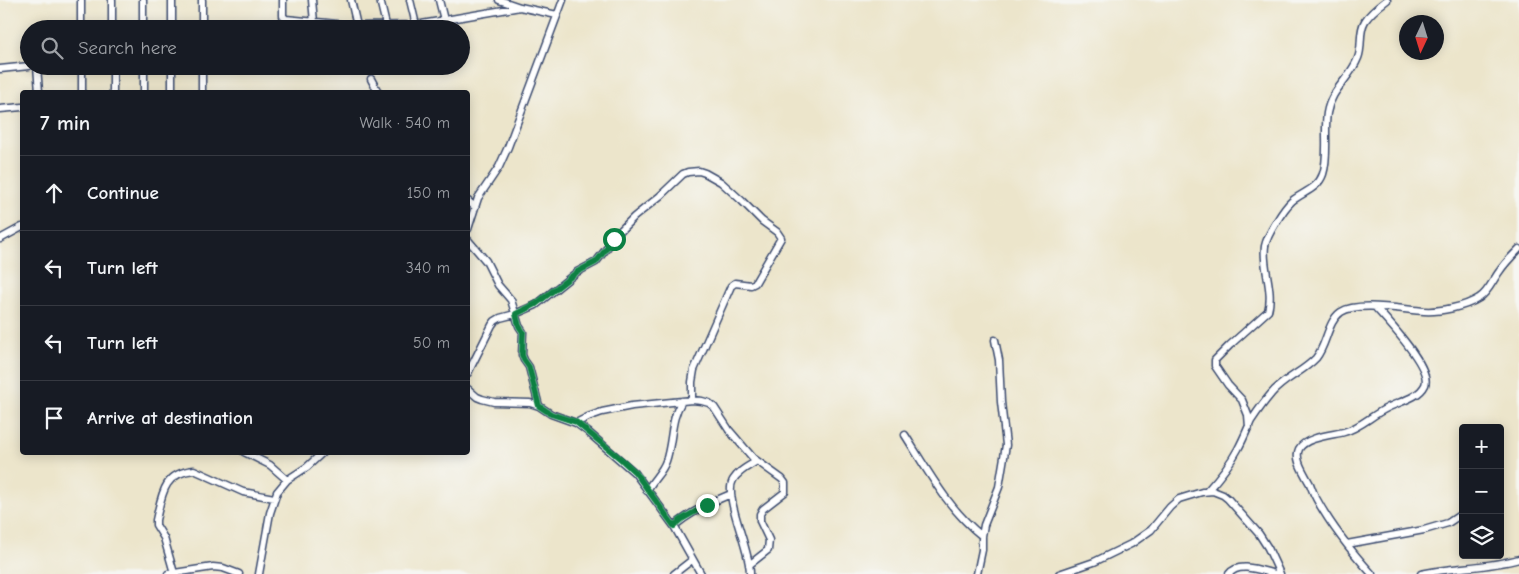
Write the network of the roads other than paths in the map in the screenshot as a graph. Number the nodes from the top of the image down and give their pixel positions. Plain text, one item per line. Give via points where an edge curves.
1 (80, 0) edge
2 (112, 0) edge
3 (143, 0) edge
4 (172, 0) edge
5 (202, 0) edge
6 (283, 0) edge
7 (312, 0) edge
8 (351, 0) edge
9 (380, 0) edge
10 (410, 0) edge
11 (439, 0) edge
12 (499, 0) edge
13 (563, 0) edge
14 (1387, 0) edge
15 (520, 7) junction
16 (557, 15) junction
17 (81, 20) edge
18 (112, 20) edge
19 (143, 20) edge
20 (172, 20) edge
21 (202, 20) edge
22 (295, 20) edge
23 (314, 20) edge
24 (356, 20) edge
25 (385, 20) edge
26 (415, 20) edge
27 (444, 20) joint
28 (20, 67) edge
29 (0, 69) edge
30 (38, 75) edge
31 (82, 75) edge
32 (113, 75) edge
33 (144, 75) edge
34 (172, 75) edge
35 (202, 75) edge
36 (371, 79) dead end
37 (39, 90) edge
38 (82, 90) edge
39 (113, 90) edge
40 (144, 90) edge
41 (172, 90) edge
42 (202, 90) edge
43 (377, 90) edge
44 (20, 107) edge
45 (0, 109) edge
46 (470, 203) edge
47 (475, 206) junction
48 (470, 222) edge
49 (20, 228) edge
50 (0, 239) edge
51 (470, 242) edge
52 (1519, 248) edge
53 (1375, 307) junction
54 (516, 314) junction
55 (995, 340) dead end
56 (470, 369) edge
57 (470, 391) edge
58 (682, 400) junction
59 (692, 400) junction
60 (539, 406) junction
61 (576, 422) junction
62 (1249, 428) junction
63 (905, 435) dead end
64 (250, 455) edge
65 (320, 455) edge
66 (757, 461) junction
67 (287, 480) junction
68 (647, 491) junction
69 (1207, 491) junction
70 (731, 494) junction
71 (274, 498) junction
72 (1462, 514) edge
73 (674, 526) junction
74 (982, 536) junction
75 (1347, 544) junction
76 (1519, 559) edge
77 (692, 560) junction
78 (749, 565) junction
79 (171, 573) edge
80 (240, 574) edge
81 (260, 574) edge
82 (674, 574) edge
83 (701, 574) edge
84 (750, 574) edge
85 (977, 574) edge
86 (1059, 574) edge
87 (1229, 574) edge
88 (1275, 574) edge
89 (1280, 574) edge
90 (1372, 574) edge
91 (1421, 574) edge

1 - 17 street
2 - 18 street
3 - 19 street
4 - 20 street
5 - 21 street
6 - 22 street via 283,16
7 - 23 street
8 - 24 street
9 - 25 street
10 - 26 street
11 - 27 street
12 - 15 street
13 - 16 street
14 - 62 street via 1366,20 1357,60 1329,100 1322,176 1315,186 1290,202 1265,245 1268,311 1214,363 1242,400
15 - 16 street
15 - 27 street
16 - 47 street via 499,167
28 - 29 street
30 - 37 street
31 - 38 street
32 - 39 street
33 - 40 street
34 - 41 street
35 - 42 street
36 - 43 street
44 - 45 street
46 - 47 street
47 - 48 street
49 - 50 street
51 - 54 street via 486,261 498,285 511,300
52 - 53 street via 1476,300 1438,311
53 - 62 street via 1348,309 1337,316 1315,359 1273,391
53 - 75 street via 1421,364 1425,386 1356,428 1307,441 1298,452 1314,496
54 - 56 street via 495,321
54 - 59 street via 536,304 577,272 596,262 626,224 683,174 706,173 721,182 781,238 755,283 731,286 694,370
54 - 60 street via 523,332 522,355 529,367
55 - 74 street via 1006,445 999,487
57 - 60 street via 476,397 494,402
58 - 59 street
58 - 61 street via 602,412
58 - 68 street via 675,414 664,468
59 - 66 street via 714,407
60 - 61 street via 551,414
61 - 68 street via 635,472
62 - 69 street via 1225,469
63 - 74 street via 959,515
64 - 67 street via 270,465
65 - 67 street
66 - 70 street via 734,478
66 - 78 street via 782,479 786,488 760,514 768,545 765,552
67 - 71 street
68 - 73 street
69 - 86 street via 1179,499 1151,530 1131,544
69 - 89 street via 1217,492 1228,499 1259,534
70 - 73 street
70 - 78 street
71 - 79 street via 243,492 194,470 173,478 164,486 156,523 164,538
71 - 81 street
72 - 75 street via 1448,523 1424,530
73 - 77 street
74 - 85 street
75 - 90 street
76 - 91 street via 1497,565
77 - 82 street
77 - 83 street
78 - 84 street
79 - 80 street via 214,567
87 - 88 street via 1234,569 1244,568

